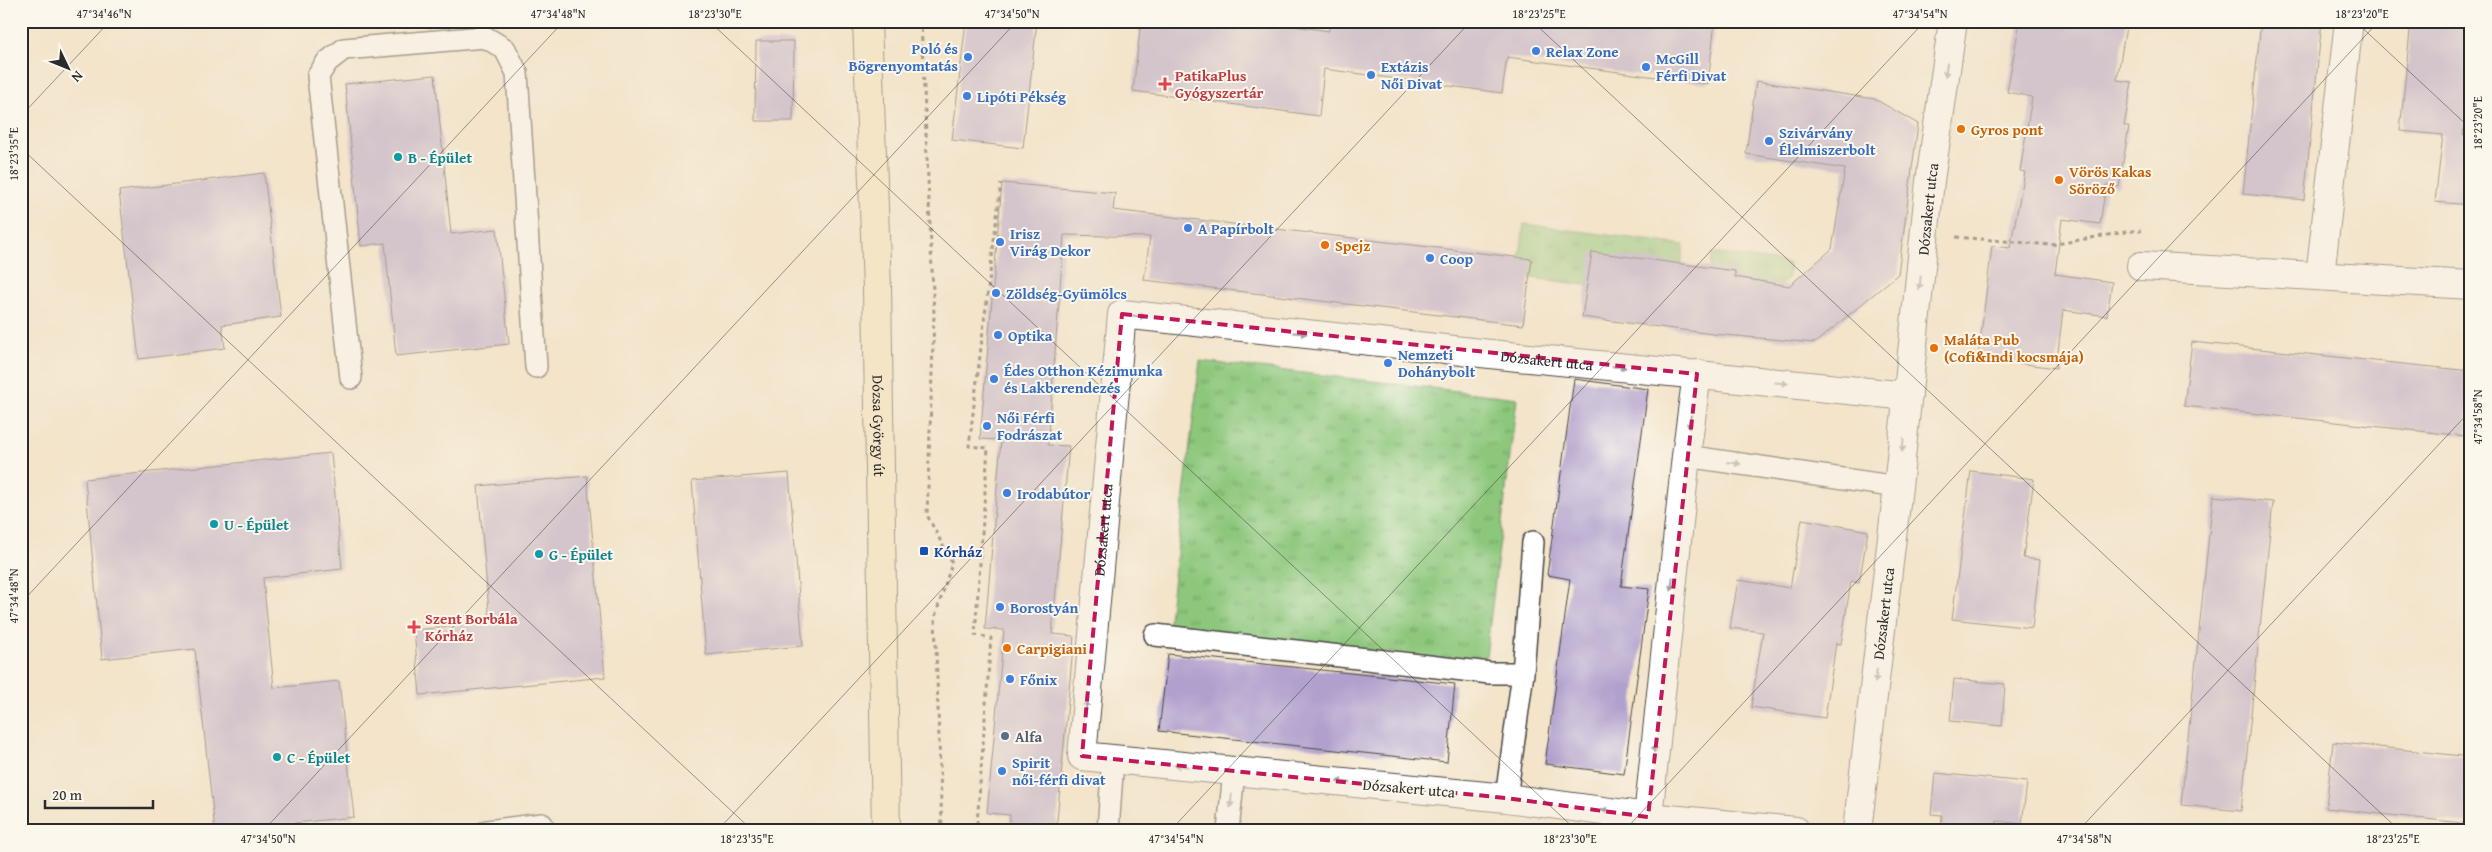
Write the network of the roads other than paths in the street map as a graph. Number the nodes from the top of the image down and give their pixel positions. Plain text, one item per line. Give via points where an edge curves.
1 (867, 21) edge
2 (1952, 21) edge
3 (2349, 21) edge
4 (2141, 266) dead end
5 (2320, 276) junction
6 (2471, 285) edge
7 (536, 367) dead end
8 (1697, 374) junction
9 (351, 378) dead end
10 (1908, 396) junction
11 (1686, 456) junction
12 (1898, 487) junction
13 (1533, 542) dead end
14 (1155, 635) dead end
15 (1523, 673) junction
16 (1113, 759) junction
17 (1234, 772) junction
18 (1506, 798) junction
19 (1648, 817) junction
20 (542, 824) dead end
21 (487, 831) edge
22 (886, 831) edge
23 (1108, 831) edge
24 (1228, 831) edge
25 (1796, 831) edge
26 (1857, 831) edge

1 - 22 street, Dózsa György út via 877,288
2 -> 10 street, Dózsakert utca via 1930,181
3 - 5 street
4 - 5 street
5 - 6 street
7 - 9 lane via 517,73 504,50 485,37 344,49 327,62 318,76
8 -> 10 street, Dózsakert utca
8 -> 11 street
16 -> 8 street, Dózsakert utca via 1082,756 1122,314
10 -> 12 street, Dózsakert utca
11 -> 12 lane
11 -> 19 street
12 -> 26 street, Dózsakert utca
13 - 15 lane
14 - 15 lane
15 - 18 lane
17 -> 16 street, Dózsakert utca
16 - 23 lane
18 -> 17 street, Dózsakert utca
17 -> 24 lane
19 -> 18 street, Dózsakert utca
19 - 25 street, Dózsakert utca
20 - 21 lane

